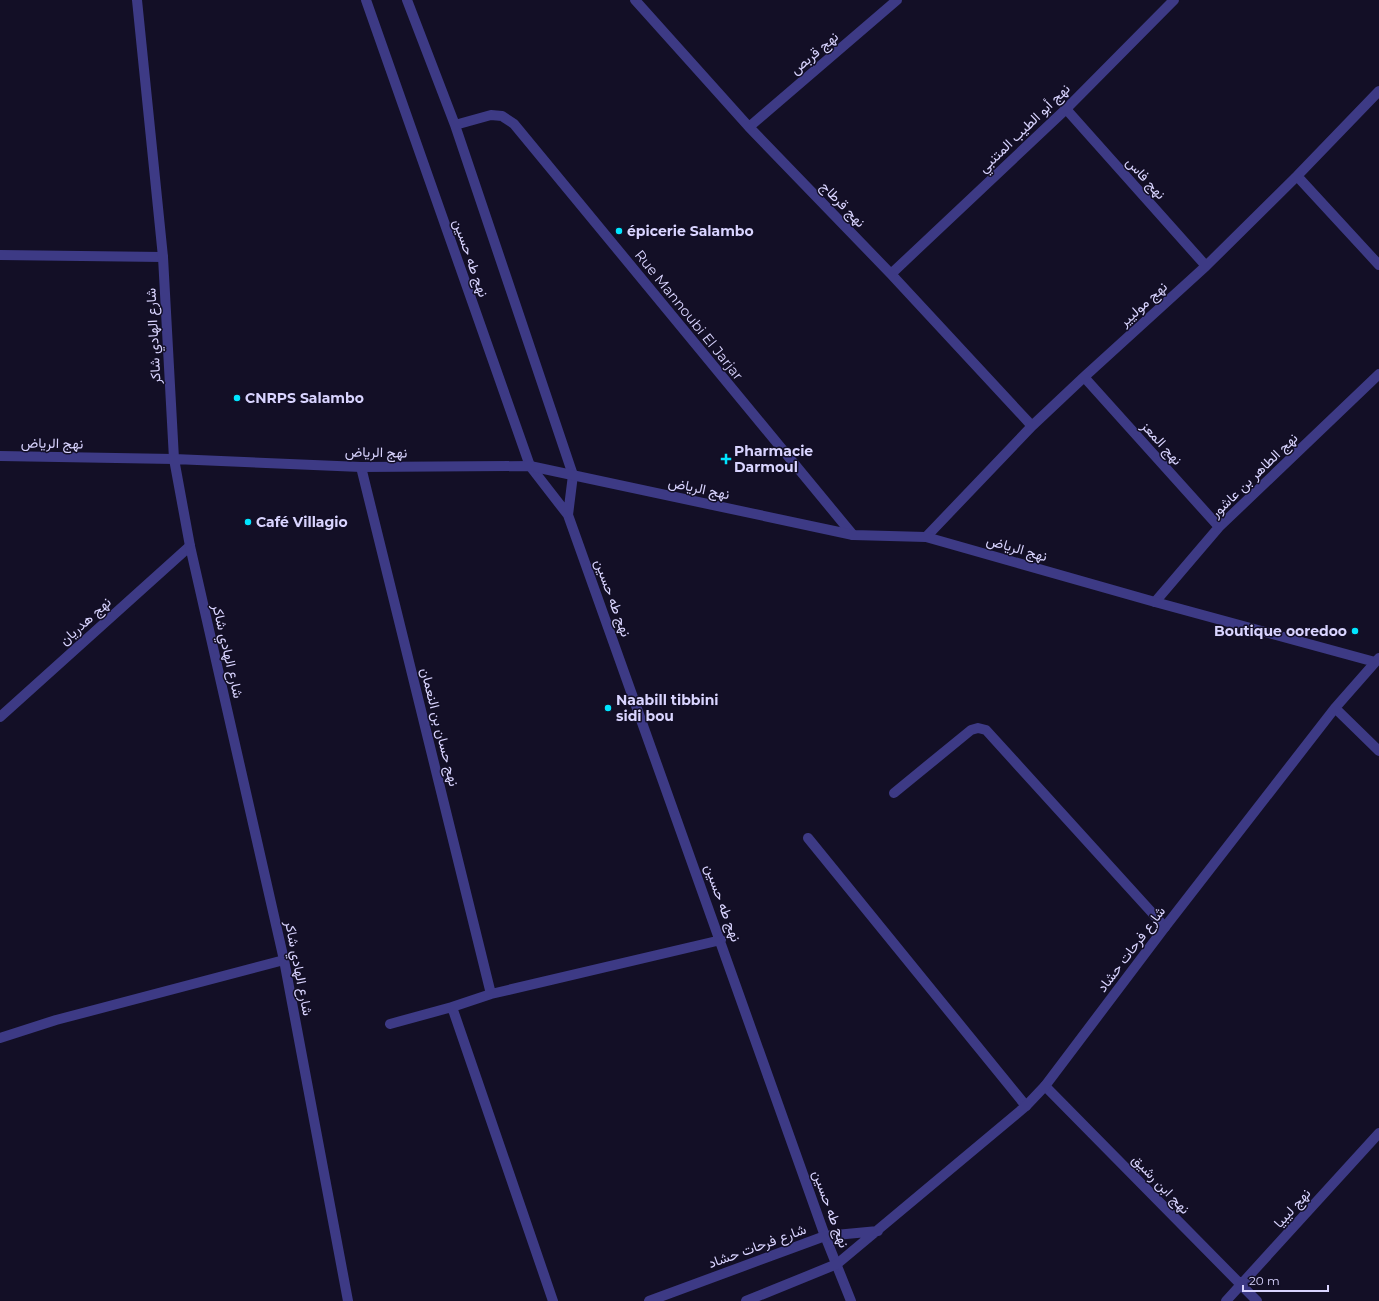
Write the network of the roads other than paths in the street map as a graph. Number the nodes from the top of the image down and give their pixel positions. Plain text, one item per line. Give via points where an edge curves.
1 (137, 0) edge
2 (366, 0) edge
3 (407, 0) edge
4 (635, 0) edge
5 (898, 0) edge
6 (1174, 0) edge
7 (1379, 91) edge
8 (1066, 109) junction
9 (454, 125) junction
10 (749, 127) junction
11 (1297, 176) junction
12 (0, 255) edge
13 (163, 257) junction
14 (1379, 265) edge
15 (1206, 266) junction
16 (891, 274) junction
17 (1379, 374) edge
18 (1084, 377) junction
19 (1032, 426) junction
20 (0, 456) edge
21 (174, 459) junction
22 (530, 466) junction
23 (361, 467) junction
24 (573, 476) junction
25 (568, 515) junction
26 (1220, 527) junction
27 (853, 535) junction
28 (926, 537) junction
29 (190, 546) junction
30 (1155, 602) junction
31 (1377, 660) edge
32 (1335, 708) junction
33 (0, 717) edge
34 (1379, 751) edge
35 (894, 793) dead end
36 (808, 838) dead end
37 (1165, 927) junction
38 (721, 940) junction
39 (284, 960) junction
40 (492, 994) junction
41 (452, 1007) junction
42 (390, 1024) dead end
43 (0, 1038) edge
44 (1045, 1086) junction
45 (1026, 1106) junction
46 (1379, 1133) edge
47 (878, 1231) junction
48 (825, 1236) junction
49 (837, 1264) junction
50 (1241, 1285) junction
51 (348, 1301) edge
52 (553, 1301) edge
53 (649, 1301) edge
54 (746, 1301) edge
55 (851, 1301) edge
56 (1226, 1301) edge
57 (1257, 1301) edge

1 - 13 street, شارع الهادي شاكر
2 - 22 street, نهج طه حسين
3 - 9 street, نهج طه حسين
4 - 10 street, نهج قرطاج
5 - 10 street, نهج قربص
6 - 8 street, نهج أبو الطيب المتنبي
7 - 11 street, نهج موليير
8 - 15 street, نهج فاس
8 - 16 street, نهج أبو الطيب المتنبي
9 - 24 street, نهج طه حسين
9 - 27 street, Rue Mannoubi El Jarjar via 491,115 502,116 514,124
10 - 16 street, نهج قرطاج
11 - 14 street
11 - 15 street, نهج موليير
12 - 13 street
13 - 21 street, شارع الهادي شاكر
15 - 18 street, نهج موليير
16 - 19 street, نهج قرطاج
17 - 26 street, نهج الطاهر بن عاشور
18 - 19 street, نهج موليير
18 - 26 street, نهج المعز
19 - 28 street, نهج موليير
20 - 21 street, نهج الرياض
21 - 23 street, نهج الرياض
21 - 29 street, شارع الهادي شاكر
22 - 23 street, نهج الرياض
22 - 24 street, نهج الرياض
22 - 25 street, نهج طه حسين
23 - 40 street, نهج حسان بن النعمان
24 - 25 street, نهج طه حسين
24 - 27 street, نهج الرياض
25 - 38 street, نهج طه حسين
26 - 30 street, نهج الطاهر بن عاشور
27 - 28 street, نهج الرياض
28 - 30 street, نهج الرياض
29 - 33 street, نهج هدريان
29 - 39 street, شارع الهادي شاكر
30 - 31 street, نهج الرياض
31 - 32 street, شارع فرحات حشاد
32 - 34 street
32 - 37 street, شارع فرحات حشاد
35 - 37 street via 971,730 986,730
36 - 45 street
37 - 44 street, شارع فرحات حشاد
38 - 40 street
38 - 48 street, نهج طه حسين
39 - 43 street via 56,1020
39 - 51 street, شارع الهادي شاكر
40 - 41 street
41 - 42 street
41 - 52 street
44 - 45 street, شارع فرحات حشاد
44 - 50 street, نهج ابن رشيق
45 - 47 street, شارع فرحات حشاد
46 - 50 street, نهج ليبيا
47 - 48 street, شارع فرحات حشاد
47 - 49 street, شارع فرحات حشاد
48 - 49 street, نهج طه حسين
48 - 53 street, شارع فرحات حشاد
49 - 54 street, شارع فرحات حشاد
49 - 55 street, نهج طه حسين
50 - 56 street, نهج ليبيا
50 - 57 street, نهج ابن رشيق

